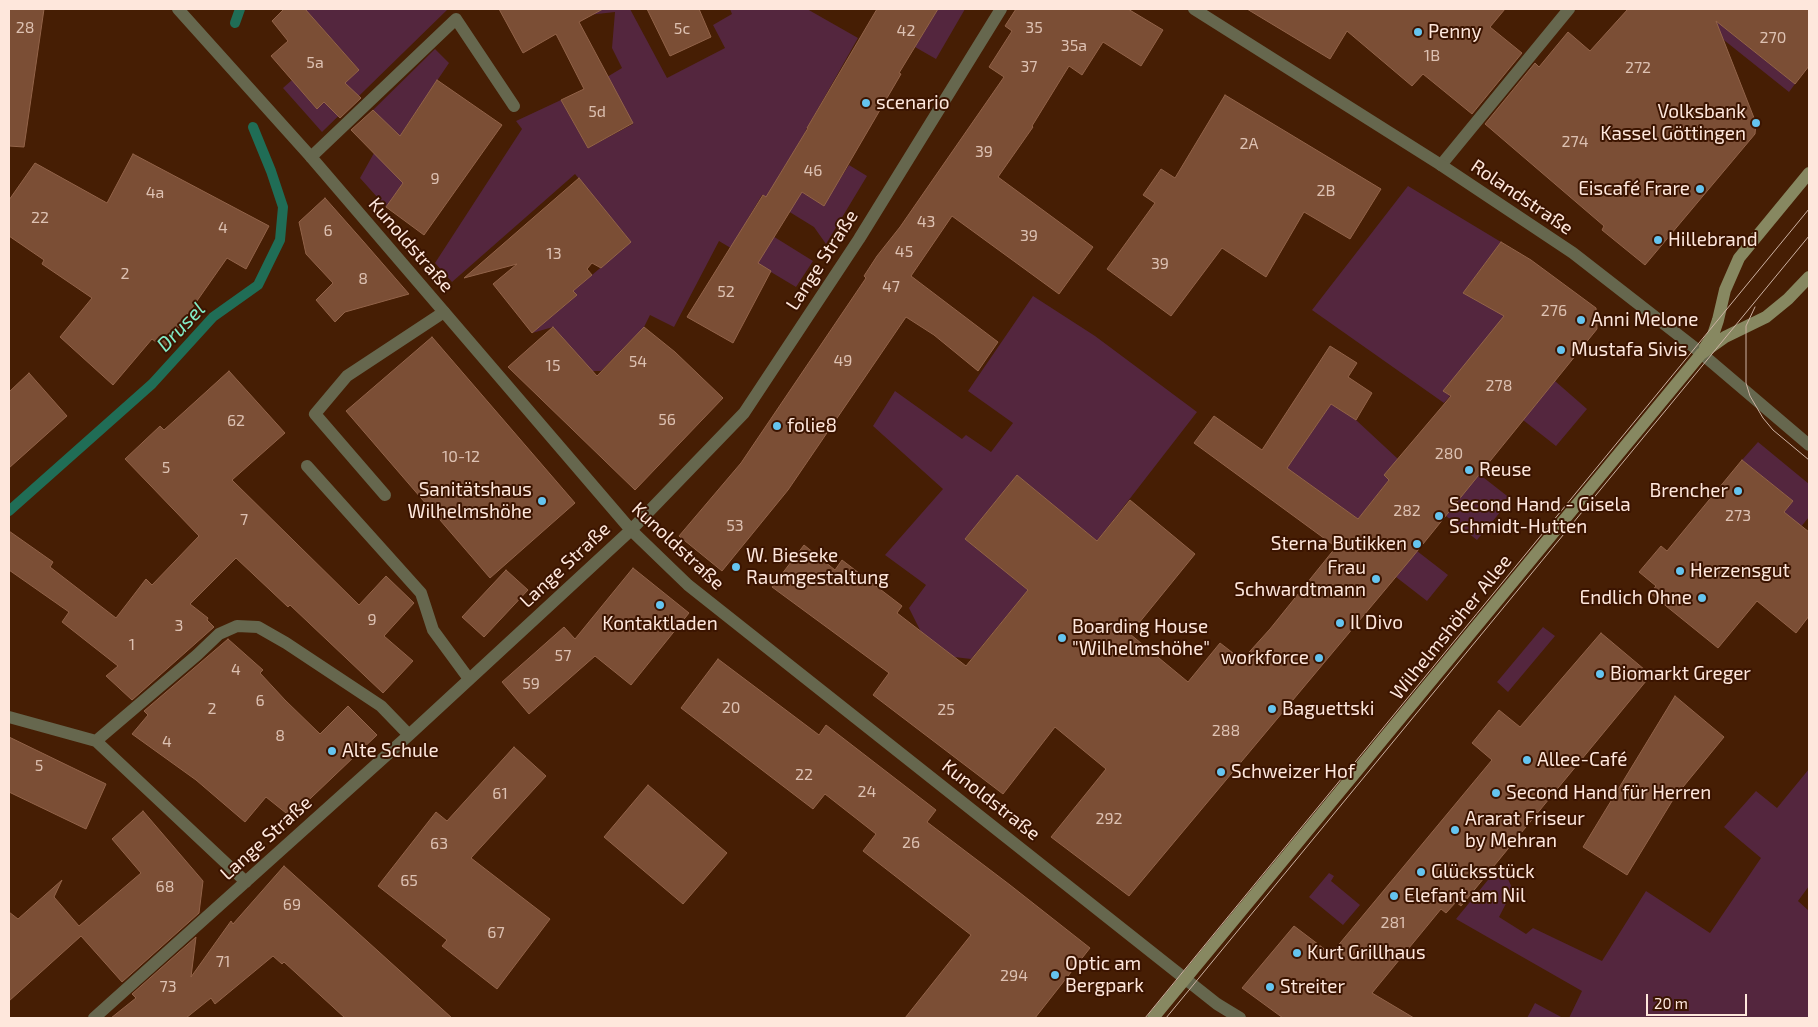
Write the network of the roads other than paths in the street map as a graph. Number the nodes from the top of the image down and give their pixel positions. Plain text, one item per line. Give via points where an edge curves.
1 (178, 9) edge
2 (1001, 9) edge
3 (1194, 9) edge
4 (1569, 9) edge
5 (514, 106) dead end
6 (311, 157) junction
7 (1441, 165) junction
8 (1809, 173) edge
9 (1809, 277) edge
10 (444, 312) junction
11 (1702, 354) junction
12 (1809, 445) edge
13 (307, 466) dead end
14 (385, 495) dead end
15 (631, 530) junction
16 (469, 679) junction
17 (9, 717) edge
18 (408, 735) junction
19 (96, 741) junction
20 (246, 882) junction
21 (1186, 978) junction
22 (94, 1018) edge
23 (1153, 1018) edge
24 (1240, 1018) edge

1 - 6 street, Kunoldstraße
2 - 15 street, Lange Straße via 858,239 744,413
3 - 7 street, Rolandstraße
4 - 7 street
5 - 6 street via 456,19
6 - 10 street, Kunoldstraße
7 - 11 street, Rolandstraße via 1573,253
8 - 11 main road, Wilhelmshöher Allee via 1739,258 1725,290 1713,335
9 - 11 main road, Wilhelmshöher Allee via 1766,317 1725,337
10 - 14 street via 347,376 315,414
10 - 15 street, Kunoldstraße
11 - 12 street, Rolandstraße
11 - 21 main road, Wilhelmshöher Allee
13 - 16 street via 421,593 433,630
15 - 16 street, Lange Straße
15 - 21 street, Kunoldstraße via 688,585
16 - 18 street, Lange Straße
17 - 19 street
18 - 19 street via 381,706 286,643 258,627 237,626 219,634
18 - 20 street, Lange Straße
19 - 20 street
20 - 22 street, Lange Straße
21 - 23 main road, Wilhelmshöher Allee
21 - 24 street, Kunoldstraße

